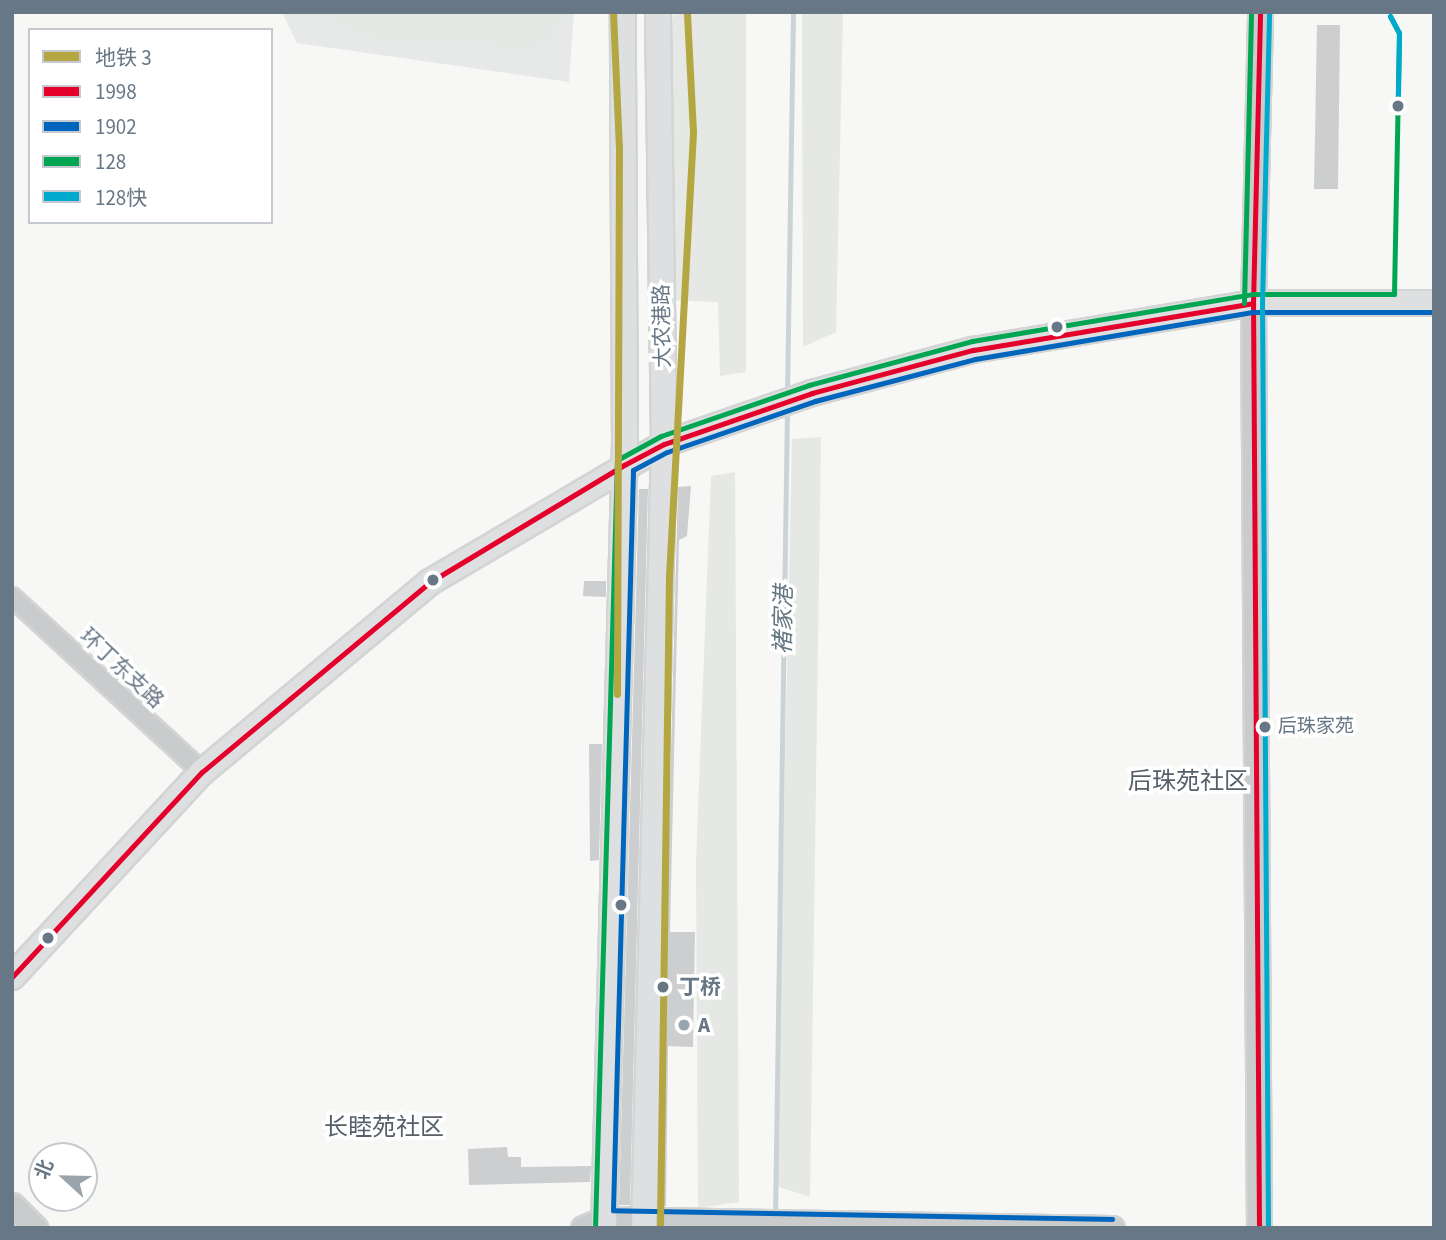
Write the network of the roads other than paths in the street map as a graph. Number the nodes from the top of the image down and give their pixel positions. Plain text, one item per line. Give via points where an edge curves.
1 (623, 12) edge
2 (658, 12) edge
3 (1260, 12) edge
4 (1253, 303) junction
5 (1434, 303) edge
6 (664, 444) junction
7 (624, 466) junction
8 (12, 597) edge
9 (202, 772) junction
10 (12, 976) edge
11 (12, 1205) edge
12 (644, 1224) edge
13 (597, 1225) edge
14 (34, 1228) edge
15 (1112, 1228) edge
16 (1259, 1228) edge

1 - 7 main road, 大农港路
2 - 6 main road, 大农港路
3 - 4 street
4 - 5 main road
4 - 6 main road via 973,350 812,393
4 - 16 street
6 - 7 main road
6 - 12 main road, 大农港路
7 - 9 main road via 430,582
7 - 13 main road, 大农港路
8 - 9 street, 环丁东支路
9 - 10 main road
11 - 14 street
12 - 13 street
12 - 15 street

